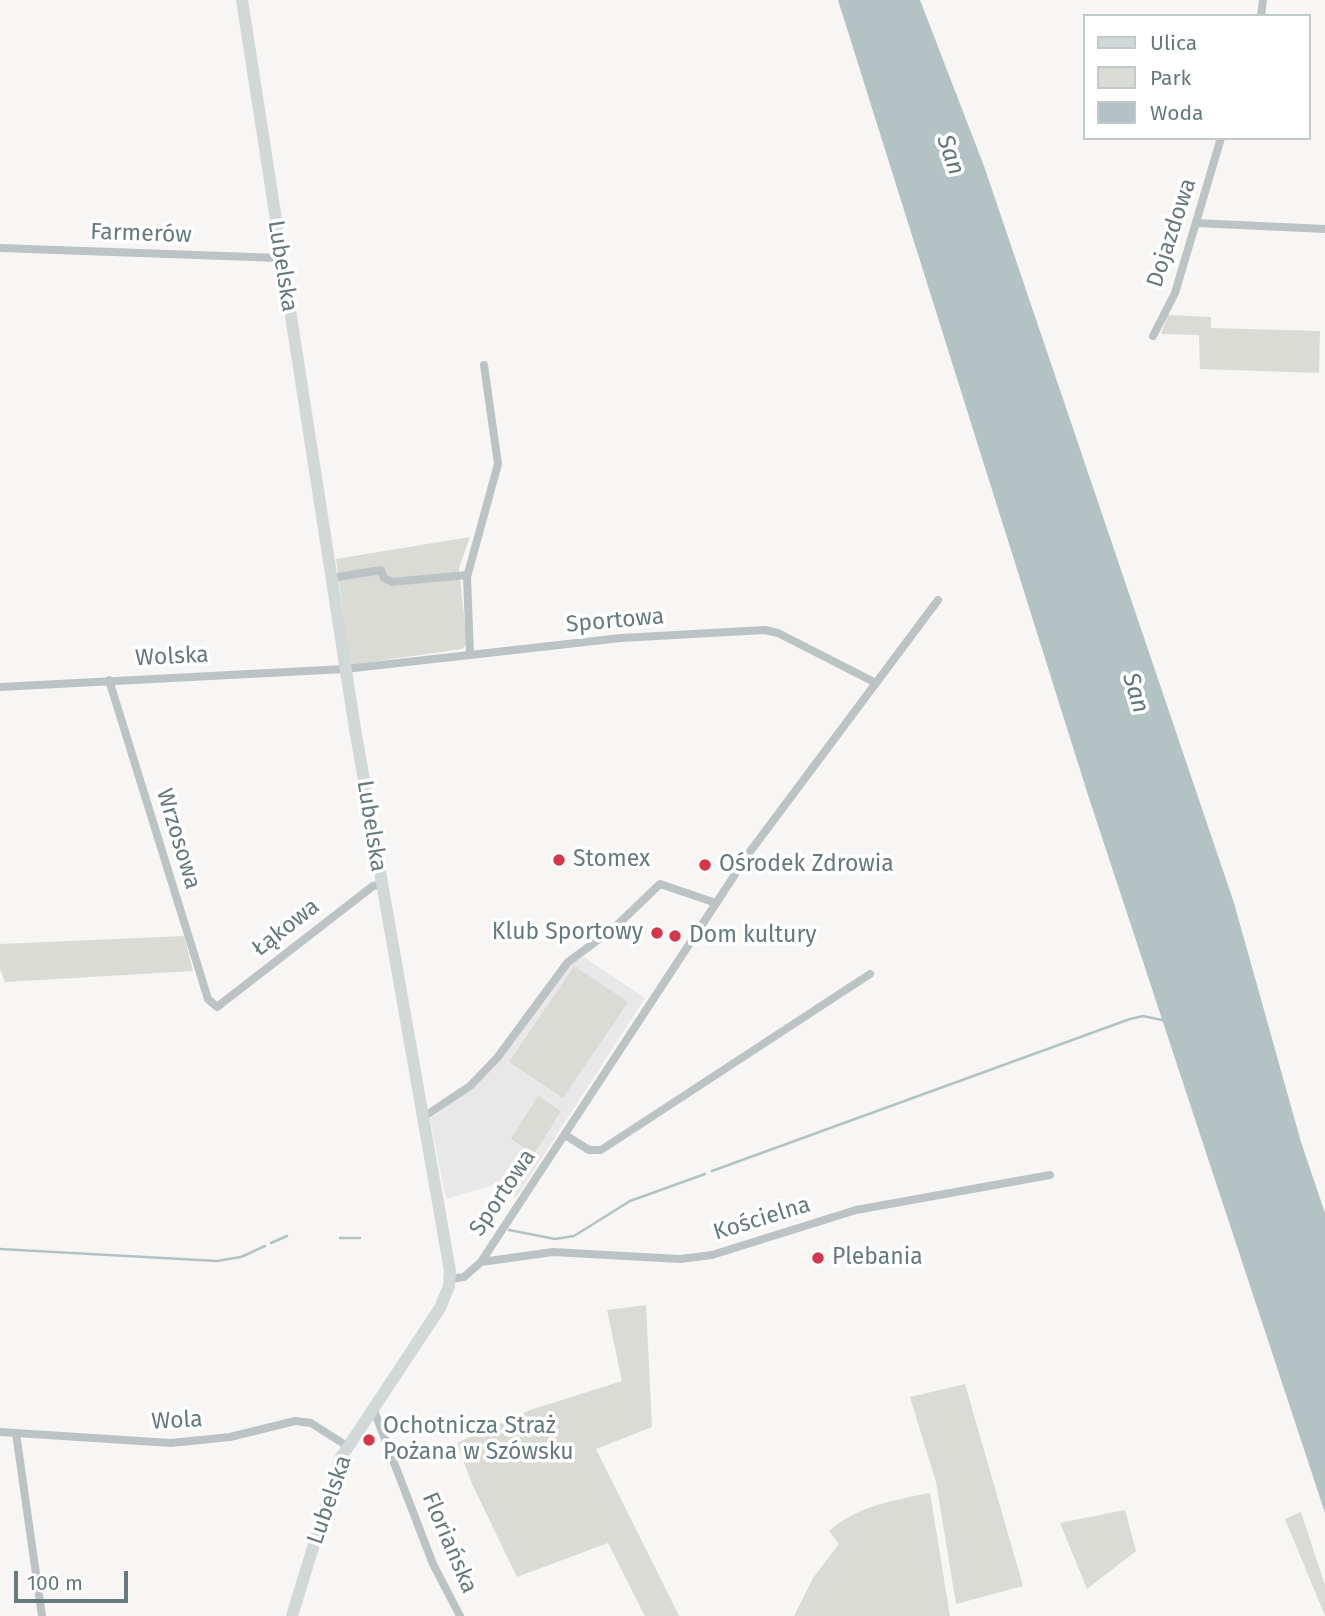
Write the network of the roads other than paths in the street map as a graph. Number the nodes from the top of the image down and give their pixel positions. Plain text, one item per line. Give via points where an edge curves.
1 (242, 0) edge
2 (1220, 140) edge
3 (1196, 223) junction
4 (1325, 229) edge
5 (0, 247) edge
6 (280, 258) junction
7 (1153, 337) dead end
8 (484, 365) dead end
9 (467, 575) junction
10 (331, 578) junction
11 (937, 600) dead end
12 (470, 654) junction
13 (345, 669) junction
14 (108, 680) junction
15 (876, 683) junction
16 (0, 687) edge
17 (380, 885) junction
18 (716, 903) junction
19 (870, 974) dead end
20 (217, 1007) joint
21 (422, 1118) junction
22 (565, 1135) junction
23 (1050, 1175) dead end
24 (481, 1262) junction
25 (449, 1279) junction
26 (373, 1408) junction
27 (0, 1432) edge
28 (16, 1433) junction
29 (347, 1446) junction
30 (42, 1616) edge
31 (292, 1616) edge
32 (460, 1616) edge

1 - 6 main road, Lubelska
2 - 3 street, Dojazdowa
3 - 4 street
3 - 7 street, Dojazdowa via 1175,293
5 - 6 street, Farmerów
6 - 10 main road, Lubelska
8 - 9 street via 498,464
9 - 10 street via 391,582 381,570
9 - 12 street
10 - 13 main road, Lubelska
11 - 15 street, Sportowa
12 - 13 street, Sportowa
12 - 15 street, Sportowa via 621,638 765,630
13 - 14 street, Wolska
13 - 17 main road, Lubelska
14 - 16 street, Wolska
14 - 20 street, Wrzosowa via 208,999
15 - 18 street, Sportowa
17 - 20 street, Łąkowa
17 - 21 main road, Lubelska
18 - 21 street via 660,884 613,929 568,962 497,1058 470,1086
18 - 22 street, Sportowa
19 - 22 street via 601,1150 589,1150
21 - 25 main road, Lubelska
22 - 24 street, Sportowa
23 - 24 street, Kościelna via 856,1210 712,1255 680,1258 553,1252
24 - 25 street, Sportowa via 464,1277
25 - 26 main road, Lubelska via 435,1316
26 - 29 main road, Lubelska
26 - 32 street, Floriańska via 433,1564
27 - 28 street, Wola
28 - 29 street, Wola via 171,1443 230,1437 295,1421 311,1423
28 - 30 street
29 - 31 main road, Lubelska via 334,1473

